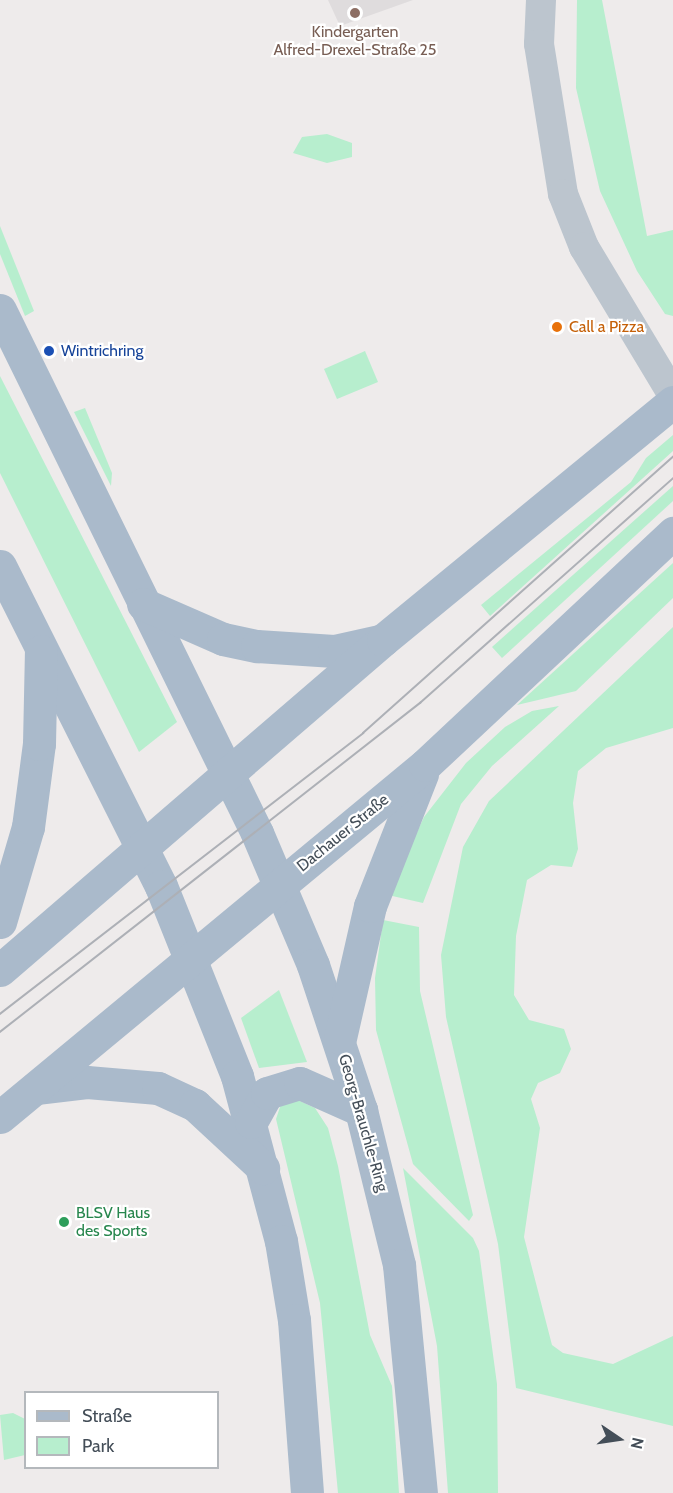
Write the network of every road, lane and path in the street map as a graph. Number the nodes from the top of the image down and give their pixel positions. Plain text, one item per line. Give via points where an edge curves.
1 (541, 0) edge
2 (0, 310) edge
3 (673, 395) edge
4 (673, 402) edge
5 (673, 533) edge
6 (0, 566) edge
7 (143, 604) junction
8 (383, 640) junction
9 (41, 647) junction
10 (425, 765) junction
11 (227, 774) junction
12 (143, 847) junction
13 (281, 884) junction
14 (0, 922) edge
15 (193, 957) junction
16 (0, 970) edge
17 (339, 1040) junction
18 (36, 1088) junction
19 (362, 1110) junction
20 (0, 1117) edge
21 (251, 1122) junction
22 (264, 1169) junction
23 (306, 1493) edge
24 (421, 1493) edge

1 - 3 street via 544,89 563,194 584,247
2 - 7 main road
4 - 8 main road
5 - 10 main road, Dachauer Straße
6 - 9 main road
7 - 8 main road via 223,639 257,646 334,651
7 - 11 main road
8 - 11 main road
9 - 12 main road
9 - 14 main road via 39,744 28,827
10 - 13 main road, Dachauer Straße
10 - 17 main road via 370,906
11 - 12 main road
11 - 13 main road, Georg-Brauchle-Ring
12 - 15 main road
12 - 16 main road
13 - 15 main road, Dachauer Straße
13 - 17 main road, Georg-Brauchle-Ring
15 - 18 main road, Dachauer Straße
15 - 21 main road
17 - 19 main road, Georg-Brauchle-Ring
18 - 20 main road, Dachauer Straße
18 - 22 main road via 87,1082 158,1088 195,1105
19 - 21 main road via 300,1083 267,1093
19 - 24 main road, Georg-Brauchle-Ring via 399,1265
21 - 22 main road
22 - 23 main road via 294,1320

